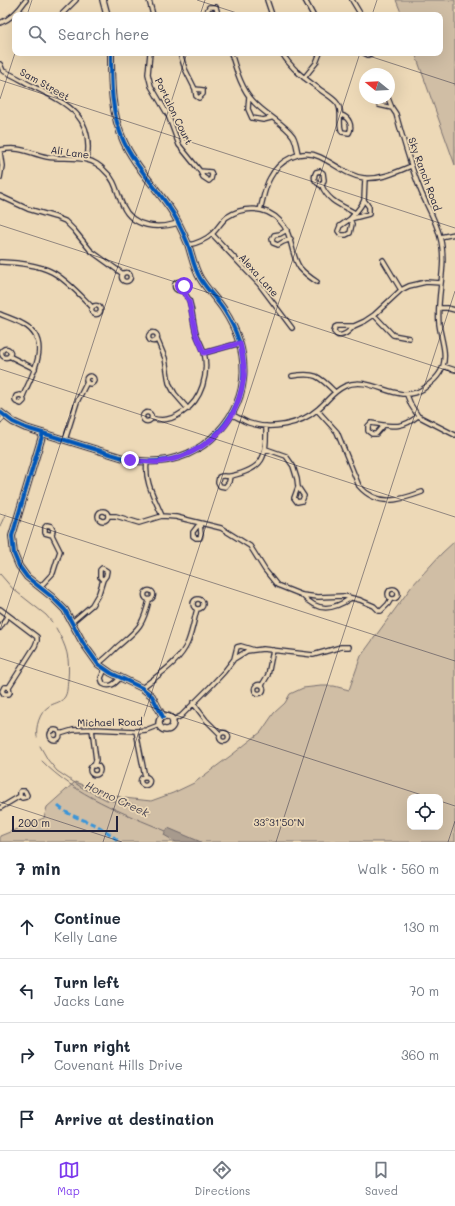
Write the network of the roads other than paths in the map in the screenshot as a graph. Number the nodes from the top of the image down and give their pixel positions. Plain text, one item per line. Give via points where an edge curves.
1 (26, 0) edge
2 (76, 0) edge
3 (103, 0) edge
4 (149, 0) edge
5 (267, 0) edge
6 (305, 0) edge
7 (352, 0) edge
8 (19, 10) joint
9 (16, 12) edge
10 (65, 12) edge
11 (106, 12) edge
12 (152, 12) edge
13 (207, 12) edge
14 (217, 12) edge
15 (271, 12) edge
16 (311, 12) edge
17 (359, 12) edge
18 (12, 16) edge
19 (0, 23) edge
20 (111, 56) edge
21 (150, 56) edge
22 (181, 56) edge
23 (231, 56) edge
24 (284, 56) edge
25 (319, 56) edge
26 (0, 64) edge
27 (2, 72) edge
28 (304, 78) junction
29 (195, 88) dead end
30 (249, 96) junction
31 (378, 104) edge
32 (390, 104) edge
33 (392, 108) junction
34 (341, 115) junction
35 (271, 118) junction
36 (0, 151) edge
37 (298, 154) junction
38 (87, 160) junction
39 (411, 166) junction
40 (200, 171) dead end
41 (0, 178) edge
42 (365, 178) junction
43 (322, 186) dead end
44 (0, 196) edge
45 (364, 200) junction
46 (260, 210) junction
47 (355, 213) junction
48 (350, 220) junction
49 (178, 223) junction
50 (287, 230) junction
51 (212, 234) junction
52 (455, 234) edge
53 (440, 237) junction
54 (290, 239) junction
55 (188, 245) junction
56 (383, 260) dead end
57 (0, 262) edge
58 (122, 274) dead end
59 (317, 282) dead end
60 (441, 283) junction
61 (182, 289) dead end
62 (401, 290) junction
63 (92, 307) dead end
64 (440, 308) junction
65 (455, 310) edge
66 (0, 314) edge
67 (374, 315) junction
68 (354, 326) junction
69 (292, 328) dead end
70 (409, 338) dead end
71 (157, 339) dead end
72 (240, 343) junction
73 (204, 353) junction
74 (10, 356) dead end
75 (443, 366) junction
76 (35, 369) junction
77 (455, 370) edge
78 (292, 376) dead end
79 (87, 382) dead end
80 (334, 391) junction
81 (407, 395) junction
82 (23, 396) dead end
83 (188, 410) junction
84 (317, 410) junction
85 (0, 412) edge
86 (232, 415) junction
87 (5, 416) junction
88 (418, 416) junction
89 (152, 418) dead end
90 (0, 420) edge
91 (266, 426) junction
92 (383, 426) dead end
93 (43, 433) junction
94 (455, 435) edge
95 (65, 440) junction
96 (266, 449) junction
97 (147, 462) junction
98 (230, 476) dead end
99 (298, 487) dead end
100 (422, 492) dead end
101 (108, 516) dead end
102 (162, 516) junction
103 (52, 535) dead end
104 (103, 580) dead end
105 (40, 587) junction
106 (302, 595) junction
107 (351, 598) junction
108 (391, 599) dead end
109 (149, 600) dead end
110 (0, 609) edge
111 (197, 609) dead end
112 (8, 615) junction
113 (72, 622) junction
114 (0, 628) edge
115 (350, 647) dead end
116 (255, 650) junction
117 (273, 650) junction
118 (234, 659) junction
119 (98, 664) junction
120 (105, 669) junction
121 (120, 678) junction
122 (262, 685) dead end
123 (9, 687) dead end
124 (142, 688) junction
125 (193, 702) junction
126 (163, 717) junction
127 (173, 720) junction
128 (159, 725) junction
129 (92, 729) junction
130 (136, 731) junction
131 (60, 734) dead end
132 (220, 734) dead end
133 (94, 766) dead end
134 (145, 777) dead end
135 (20, 796) dead end
136 (0, 808) edge

1 - 8 street
2 - 10 street
3 - 11 street
4 - 12 street
5 - 15 street
6 - 16 street
7 - 17 street
8 - 9 street
13 - 14 street via 212,6 216,7
18 - 19 street
20 - 49 street via 112,95 124,143 169,206
21 - 40 street, Portalon Court via 148,74 151,86 168,115 179,145
22 - 29 street
23 - 30 street
24 - 28 street
25 - 28 street
26 - 27 street, Sam Street
27 - 38 street, Sam Street via 50,95 80,117 86,128 89,147
28 - 34 street via 337,103
30 - 35 street
30 - 35 street via 248,110 252,118
31 - 33 street
32 - 33 street, Sky Ranch Road
33 - 39 street, Sky Ranch Road
34 - 34 street via 340,128 342,132 349,134 351,124
35 - 37 street via 293,137
36 - 38 street, Ali Lane via 17,148 47,157
36 - 41 street
37 - 42 street via 318,156 348,173
37 - 46 street via 287,158 268,179
38 - 49 street, Ali Lane via 100,166 109,175 126,211 135,220 157,227
39 - 42 street via 393,174
39 - 53 street, Sky Ranch Road
42 - 45 street
43 - 47 street via 331,200
44 - 58 street via 28,209 65,221 91,251
45 - 47 street
45 - 48 street via 369,207 369,214
46 - 50 street via 278,219
46 - 51 street via 234,213
47 - 48 street
48 - 48 street via 350,233 346,236 341,235 338,231 340,226
49 - 55 street
50 - 54 street
50 - 54 street via 274,235 273,243 278,245
51 - 55 street via 200,242
51 - 69 street, Alexa Lane via 259,284
52 - 53 street
53 - 60 street, Sky Ranch Road
54 - 59 street via 299,266
55 - 72 street via 200,278 224,310
56 - 62 street
57 - 63 street via 17,263 53,272
60 - 62 street via 419,283
60 - 64 street, Sky Ranch Road
61 - 73 street via 189,301 196,334
62 - 67 street
64 - 65 street
64 - 75 street, Sky Ranch Road via 439,324 444,346
66 - 76 street via 24,324 38,340 40,355
67 - 68 street
67 - 70 street via 393,335
68 - 68 street via 342,335 336,335 334,332 337,326
71 - 83 street via 165,358 169,383
72 - 73 street
72 - 86 street via 244,375
73 - 83 street via 206,372 203,387
74 - 76 street
75 - 77 street
75 - 81 street via 435,379 422,389
76 - 82 street
78 - 80 street via 314,375
79 - 95 street via 77,402
80 - 81 street via 346,385 362,383
80 - 84 street
81 - 88 street
83 - 89 street via 165,420
84 - 91 street via 301,421
84 - 100 street via 337,432 359,486 365,493 390,501
85 - 87 street
86 - 91 street via 249,423
86 - 97 street via 212,439 193,452 172,460
87 - 90 street
87 - 93 street via 26,428
88 - 92 street via 409,423
88 - 94 street
91 - 96 street
93 - 95 street
93 - 105 street via 12,536 18,566
95 - 97 street via 130,460
96 - 98 street via 261,462 252,469
96 - 99 street via 286,456 293,466
97 - 102 street via 149,483
101 - 102 street via 139,523
102 - 106 street via 221,528 235,535 250,546 278,585
103 - 105 street via 60,551 53,573
104 - 113 street via 92,605
105 - 113 street via 65,610
106 - 107 street
106 - 107 street via 313,605 327,607 336,607
107 - 108 street via 382,611
109 - 119 street via 144,618 134,634
110 - 112 street
111 - 124 street via 185,649
112 - 114 street
112 - 123 street via 37,637
113 - 119 street
115 - 117 street via 313,655
116 - 117 street
116 - 118 street
116 - 118 street via 237,647
117 - 122 street via 268,675
118 - 125 street
119 - 120 street
120 - 121 street
120 - 121 street via 101,678 103,684 113,685
121 - 124 street
124 - 126 street via 152,696
125 - 127 street via 181,716
125 - 132 street
126 - 127 street via 168,716
126 - 128 street
127 - 128 street via 173,725 168,730
128 - 130 street, Michael Road
129 - 130 street, Michael Road
129 - 131 street, Michael Road
129 - 133 street via 96,760
130 - 134 street
135 - 136 street

